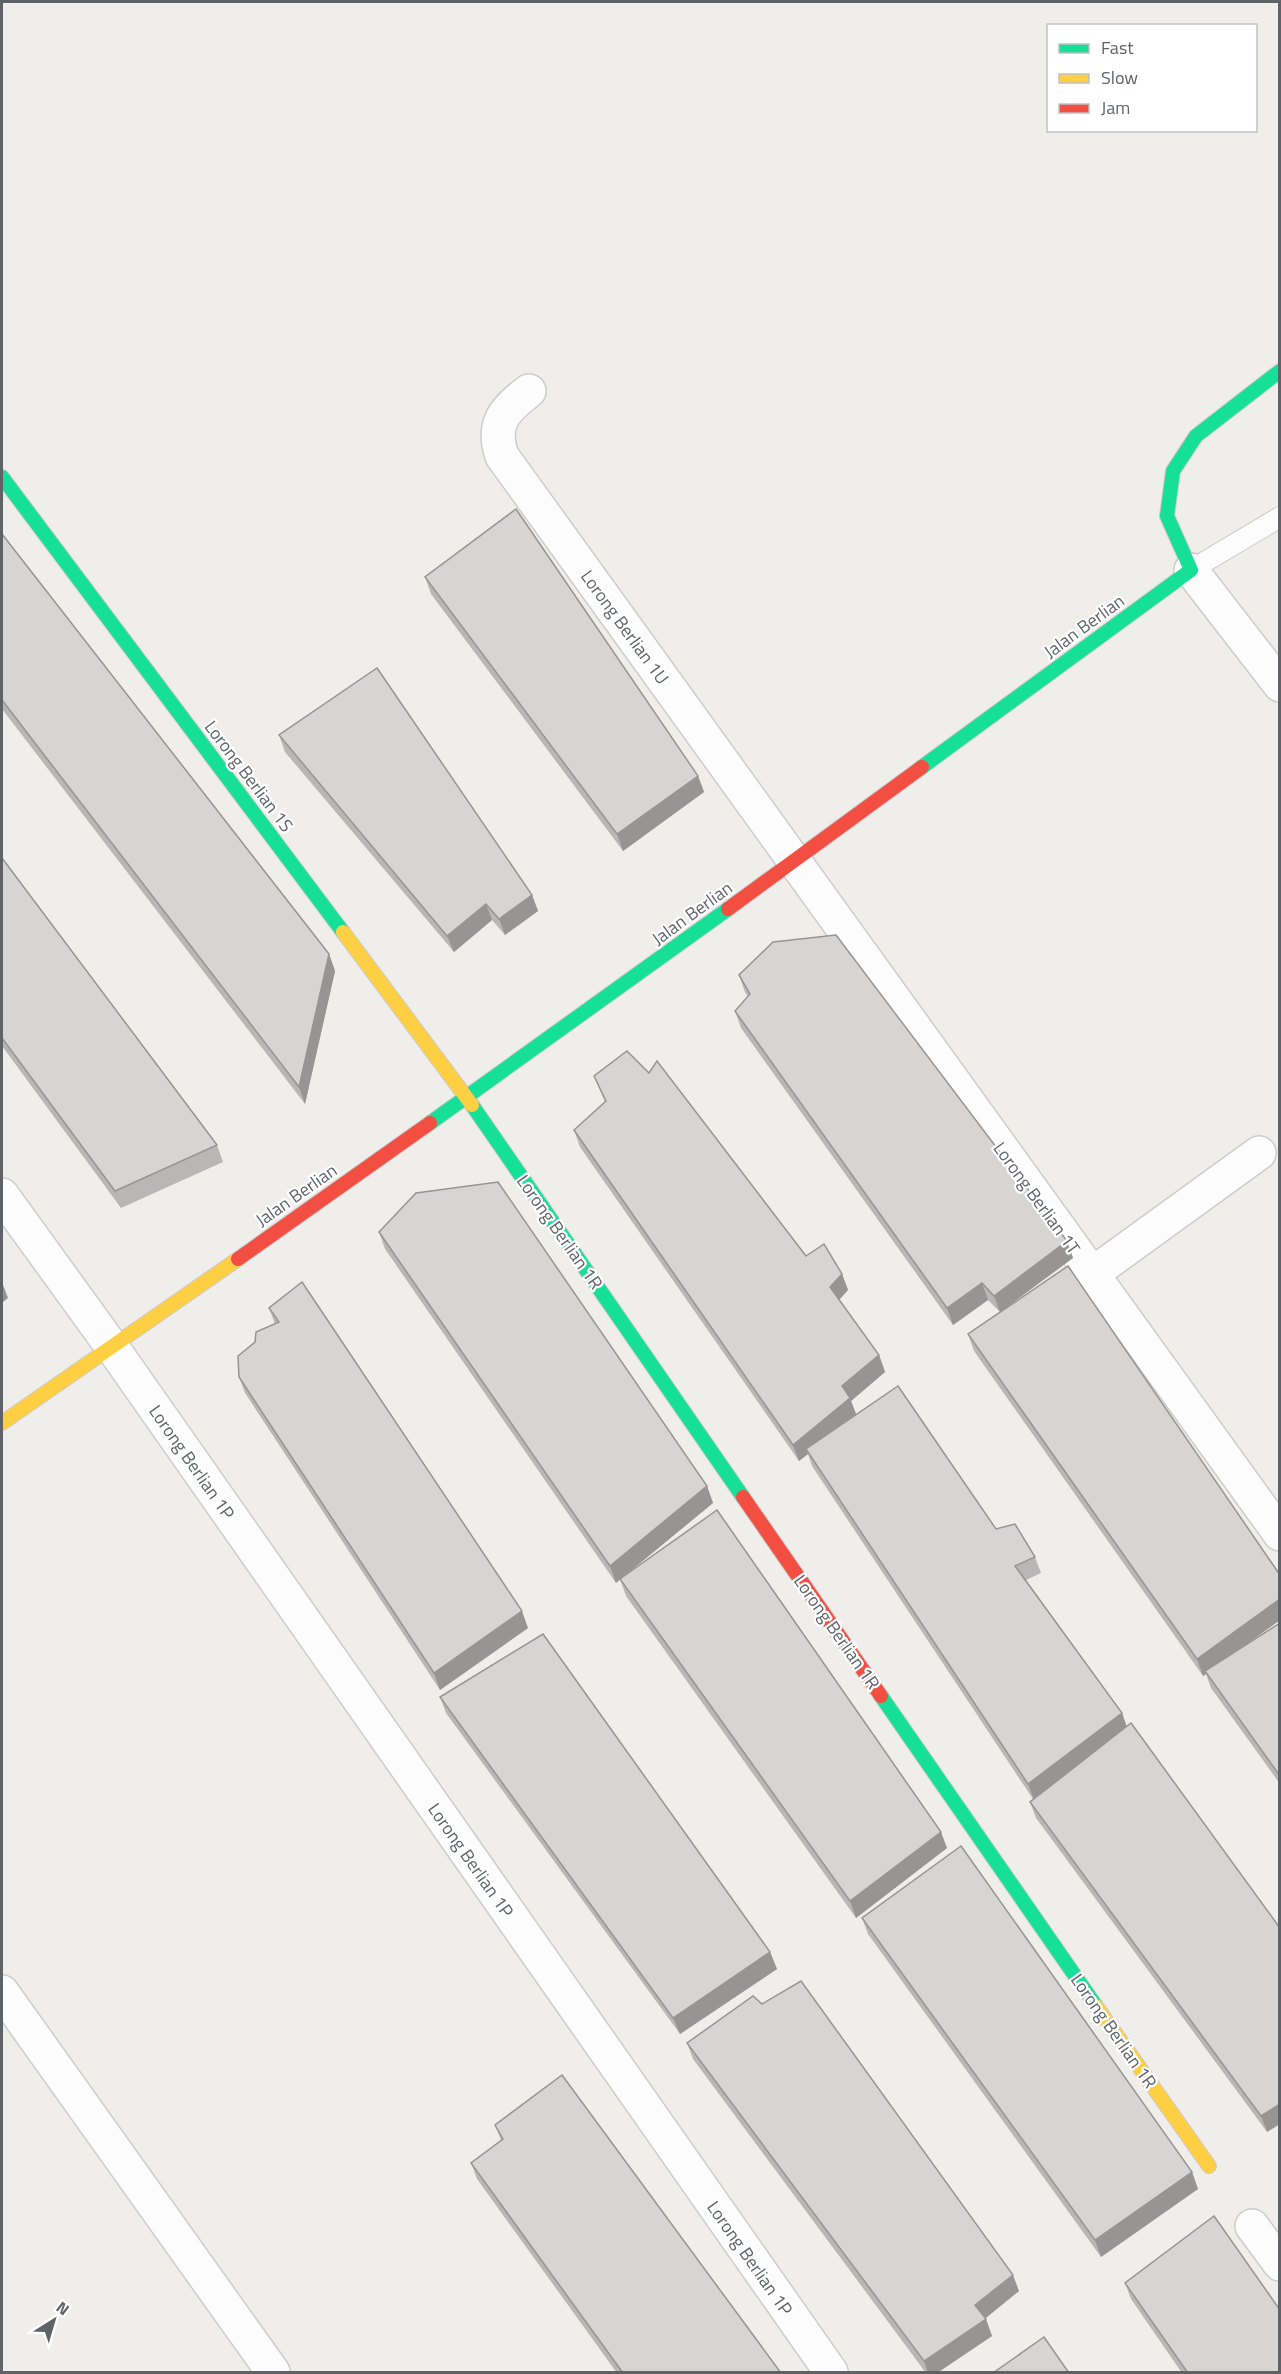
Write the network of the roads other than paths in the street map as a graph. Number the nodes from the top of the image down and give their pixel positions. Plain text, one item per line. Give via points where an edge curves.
1 (1280, 371) edge
2 (529, 391) dead end
3 (2, 477) edge
4 (1280, 517) edge
5 (1191, 570) junction
6 (1280, 685) edge
7 (795, 862) junction
8 (467, 1097) junction
9 (1259, 1153) dead end
10 (2, 1195) edge
11 (1092, 1274) junction
12 (111, 1347) junction
13 (2, 1423) edge
14 (1280, 1534) edge
15 (2, 1992) edge
16 (1209, 2166) dead end
17 (1252, 2226) dead end
18 (1280, 2264) edge
19 (273, 2373) edge
20 (831, 2373) edge

1 - 5 street via 1196,436 1173,471 1167,516
2 - 7 street, Lorong Berlian 1U via 503,414 498,432 502,456
3 - 8 street, Lorong Berlian 1S
4 - 5 lane
5 - 6 street
5 - 7 street, Jalan Berlian
7 - 8 street, Jalan Berlian
7 - 11 street, Lorong Berlian 1T
8 - 12 street, Jalan Berlian
8 - 16 street, Lorong Berlian 1R
9 - 11 street
10 - 12 street, Lorong Berlian 1P
11 - 14 street, Lorong Berlian 1T
12 - 13 street, Jalan Berlian
12 - 20 street, Lorong Berlian 1P
15 - 19 street
17 - 18 street

